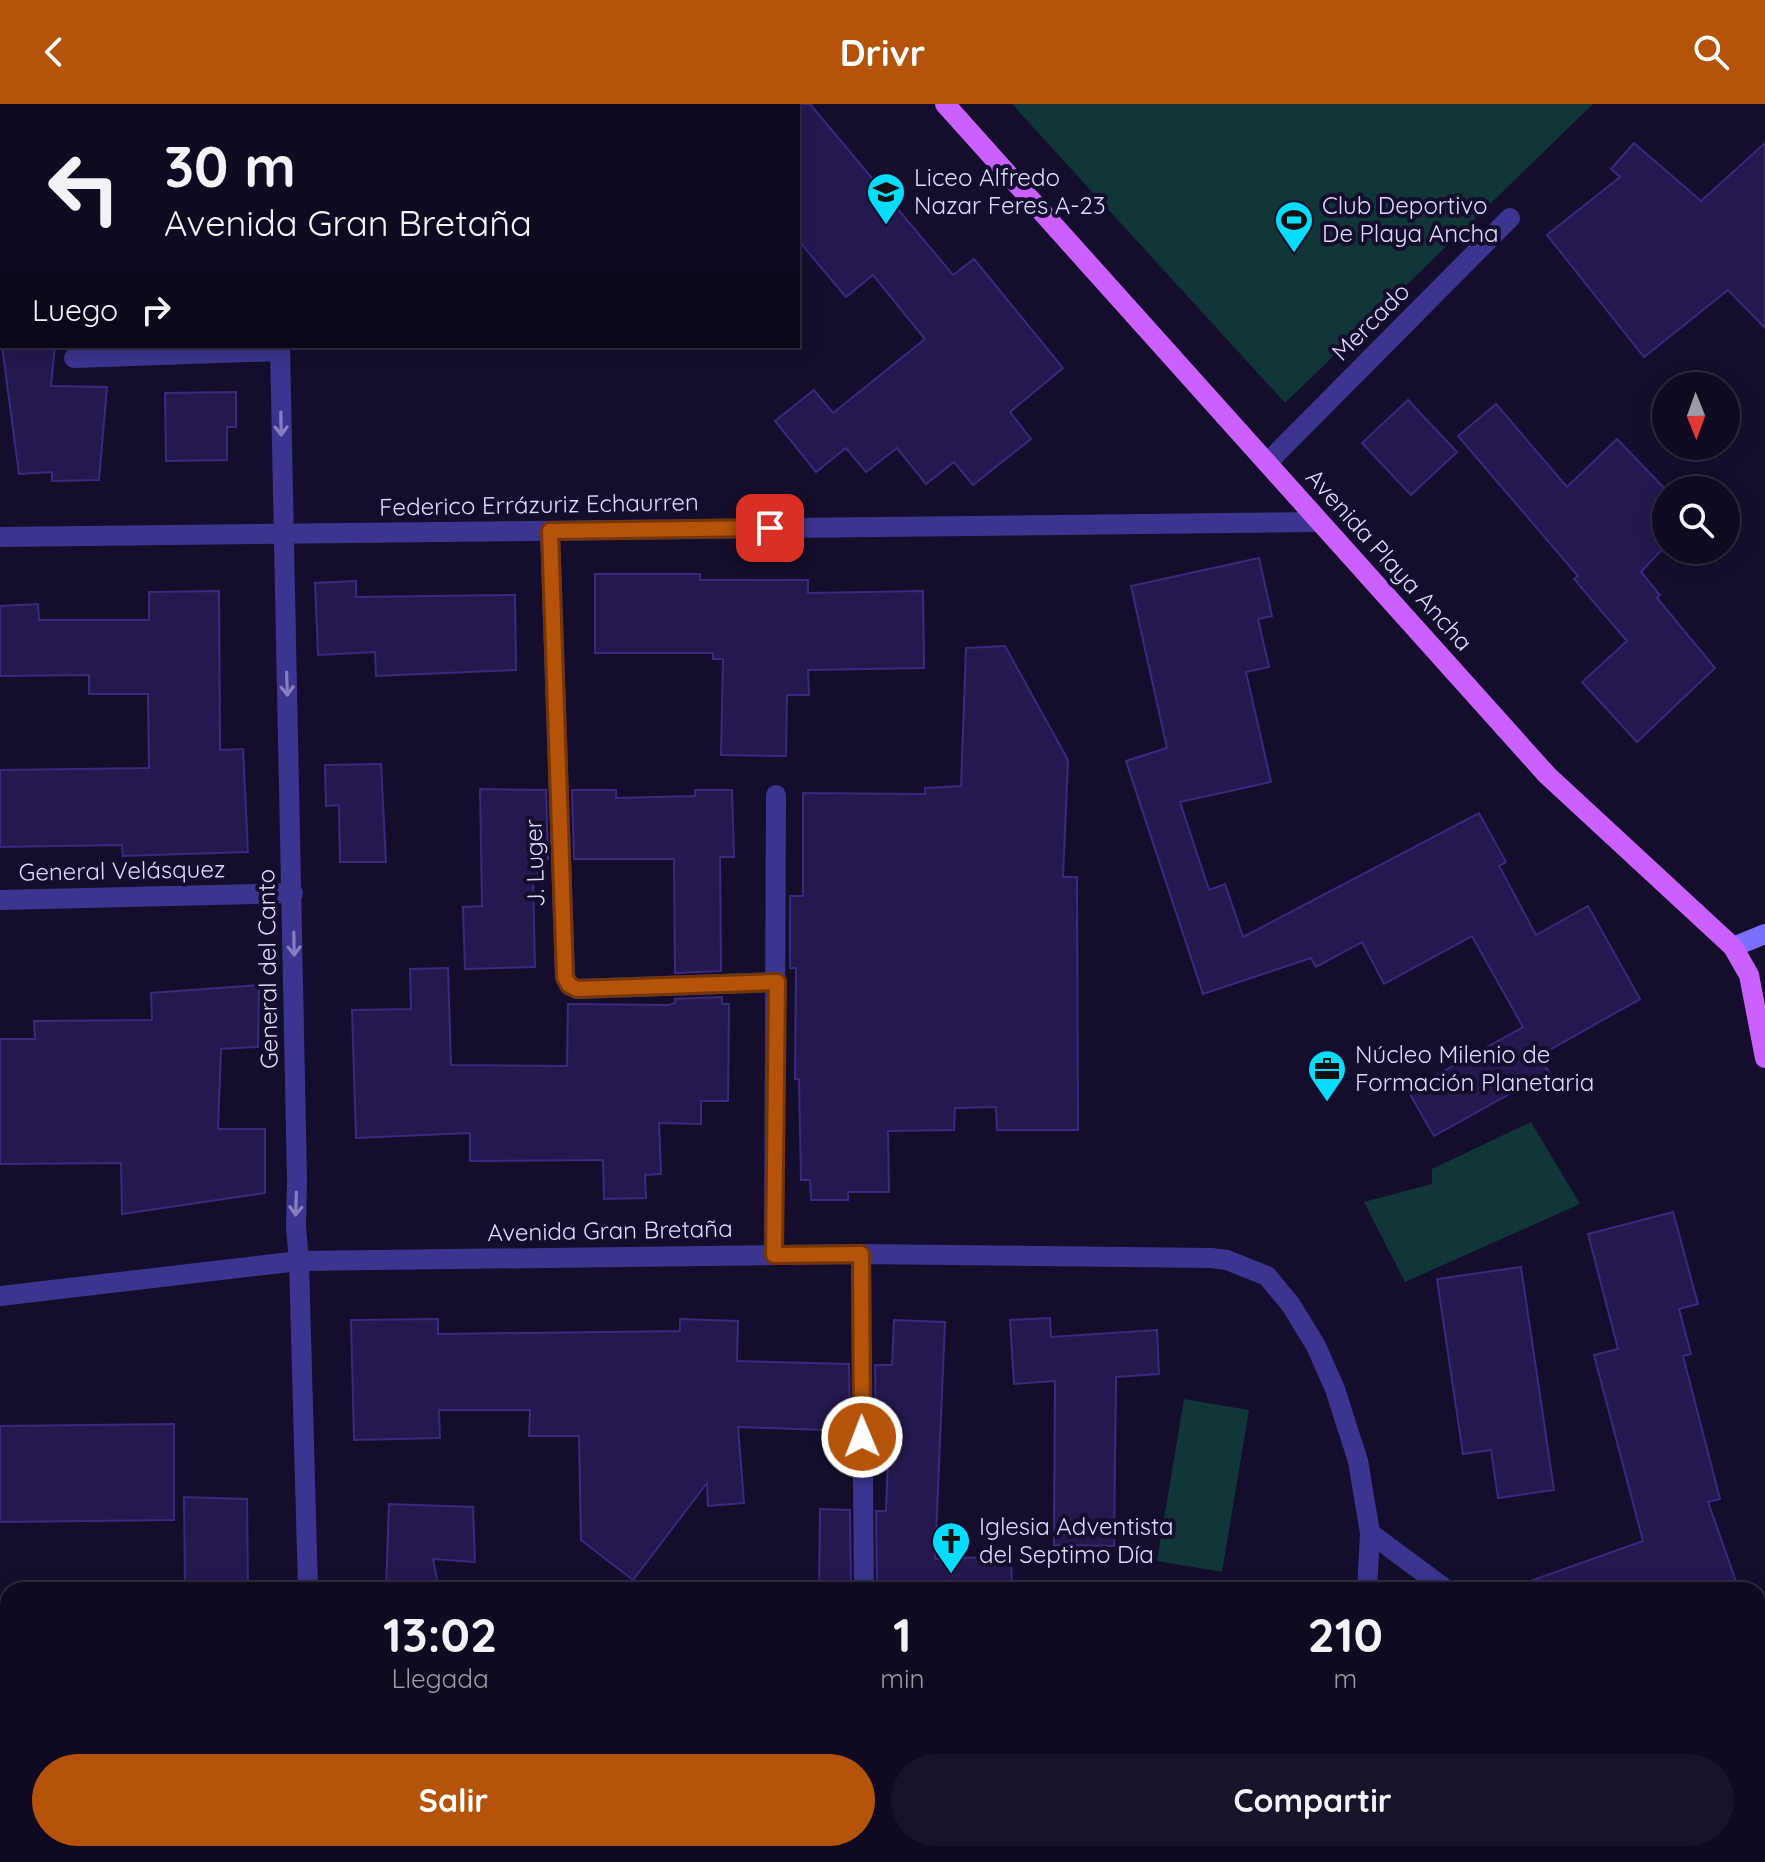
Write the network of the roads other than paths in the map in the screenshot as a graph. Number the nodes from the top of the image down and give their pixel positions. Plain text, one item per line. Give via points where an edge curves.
1 (945, 104) edge
2 (1510, 218) dead end
3 (280, 348) edge
4 (74, 358) dead end
5 (1268, 462) junction
6 (1319, 522) junction
7 (550, 531) junction
8 (282, 534) junction
9 (0, 537) edge
10 (776, 795) dead end
11 (293, 893) junction
12 (0, 900) edge
13 (1765, 934) edge
14 (1733, 947) junction
15 (777, 982) junction
16 (1765, 1058) edge
17 (861, 1254) junction
18 (774, 1255) junction
19 (299, 1261) junction
20 (0, 1296) edge
21 (1370, 1533) junction
22 (308, 1582) edge
23 (864, 1582) edge
24 (1367, 1582) edge
25 (1436, 1582) edge

1 - 5 main road, Avenida Playa Ancha
2 - 5 street, Mercado
3 - 4 street
3 -> 8 street, General del Canto
5 - 6 main road, Avenida Playa Ancha
6 - 7 street, Federico Errázuriz Echaurren
6 - 14 main road, Avenida Playa Ancha via 1547,775
7 - 8 street, Federico Errázuriz Echaurren
7 - 15 street, J. Luger via 569,985 577,989
8 - 9 street, Federico Errázuriz Echaurren
8 -> 11 street, General del Canto
10 - 15 street
11 - 12 street, General Velásquez
11 -> 19 street, General del Canto
13 - 14 street
14 - 16 main road, Avenida Playa Ancha via 1749,975
15 - 18 street
17 - 18 street, Avenida Gran Bretaña
17 - 21 street, Avenida Gran Bretaña via 1211,1258 1267,1276 1316,1346 1335,1389 1358,1461
17 - 23 street
18 - 19 street, Avenida Gran Bretaña
19 - 20 street, Avenida Gran Bretaña
19 - 22 street, General del Canto
21 - 24 street
21 - 25 street

